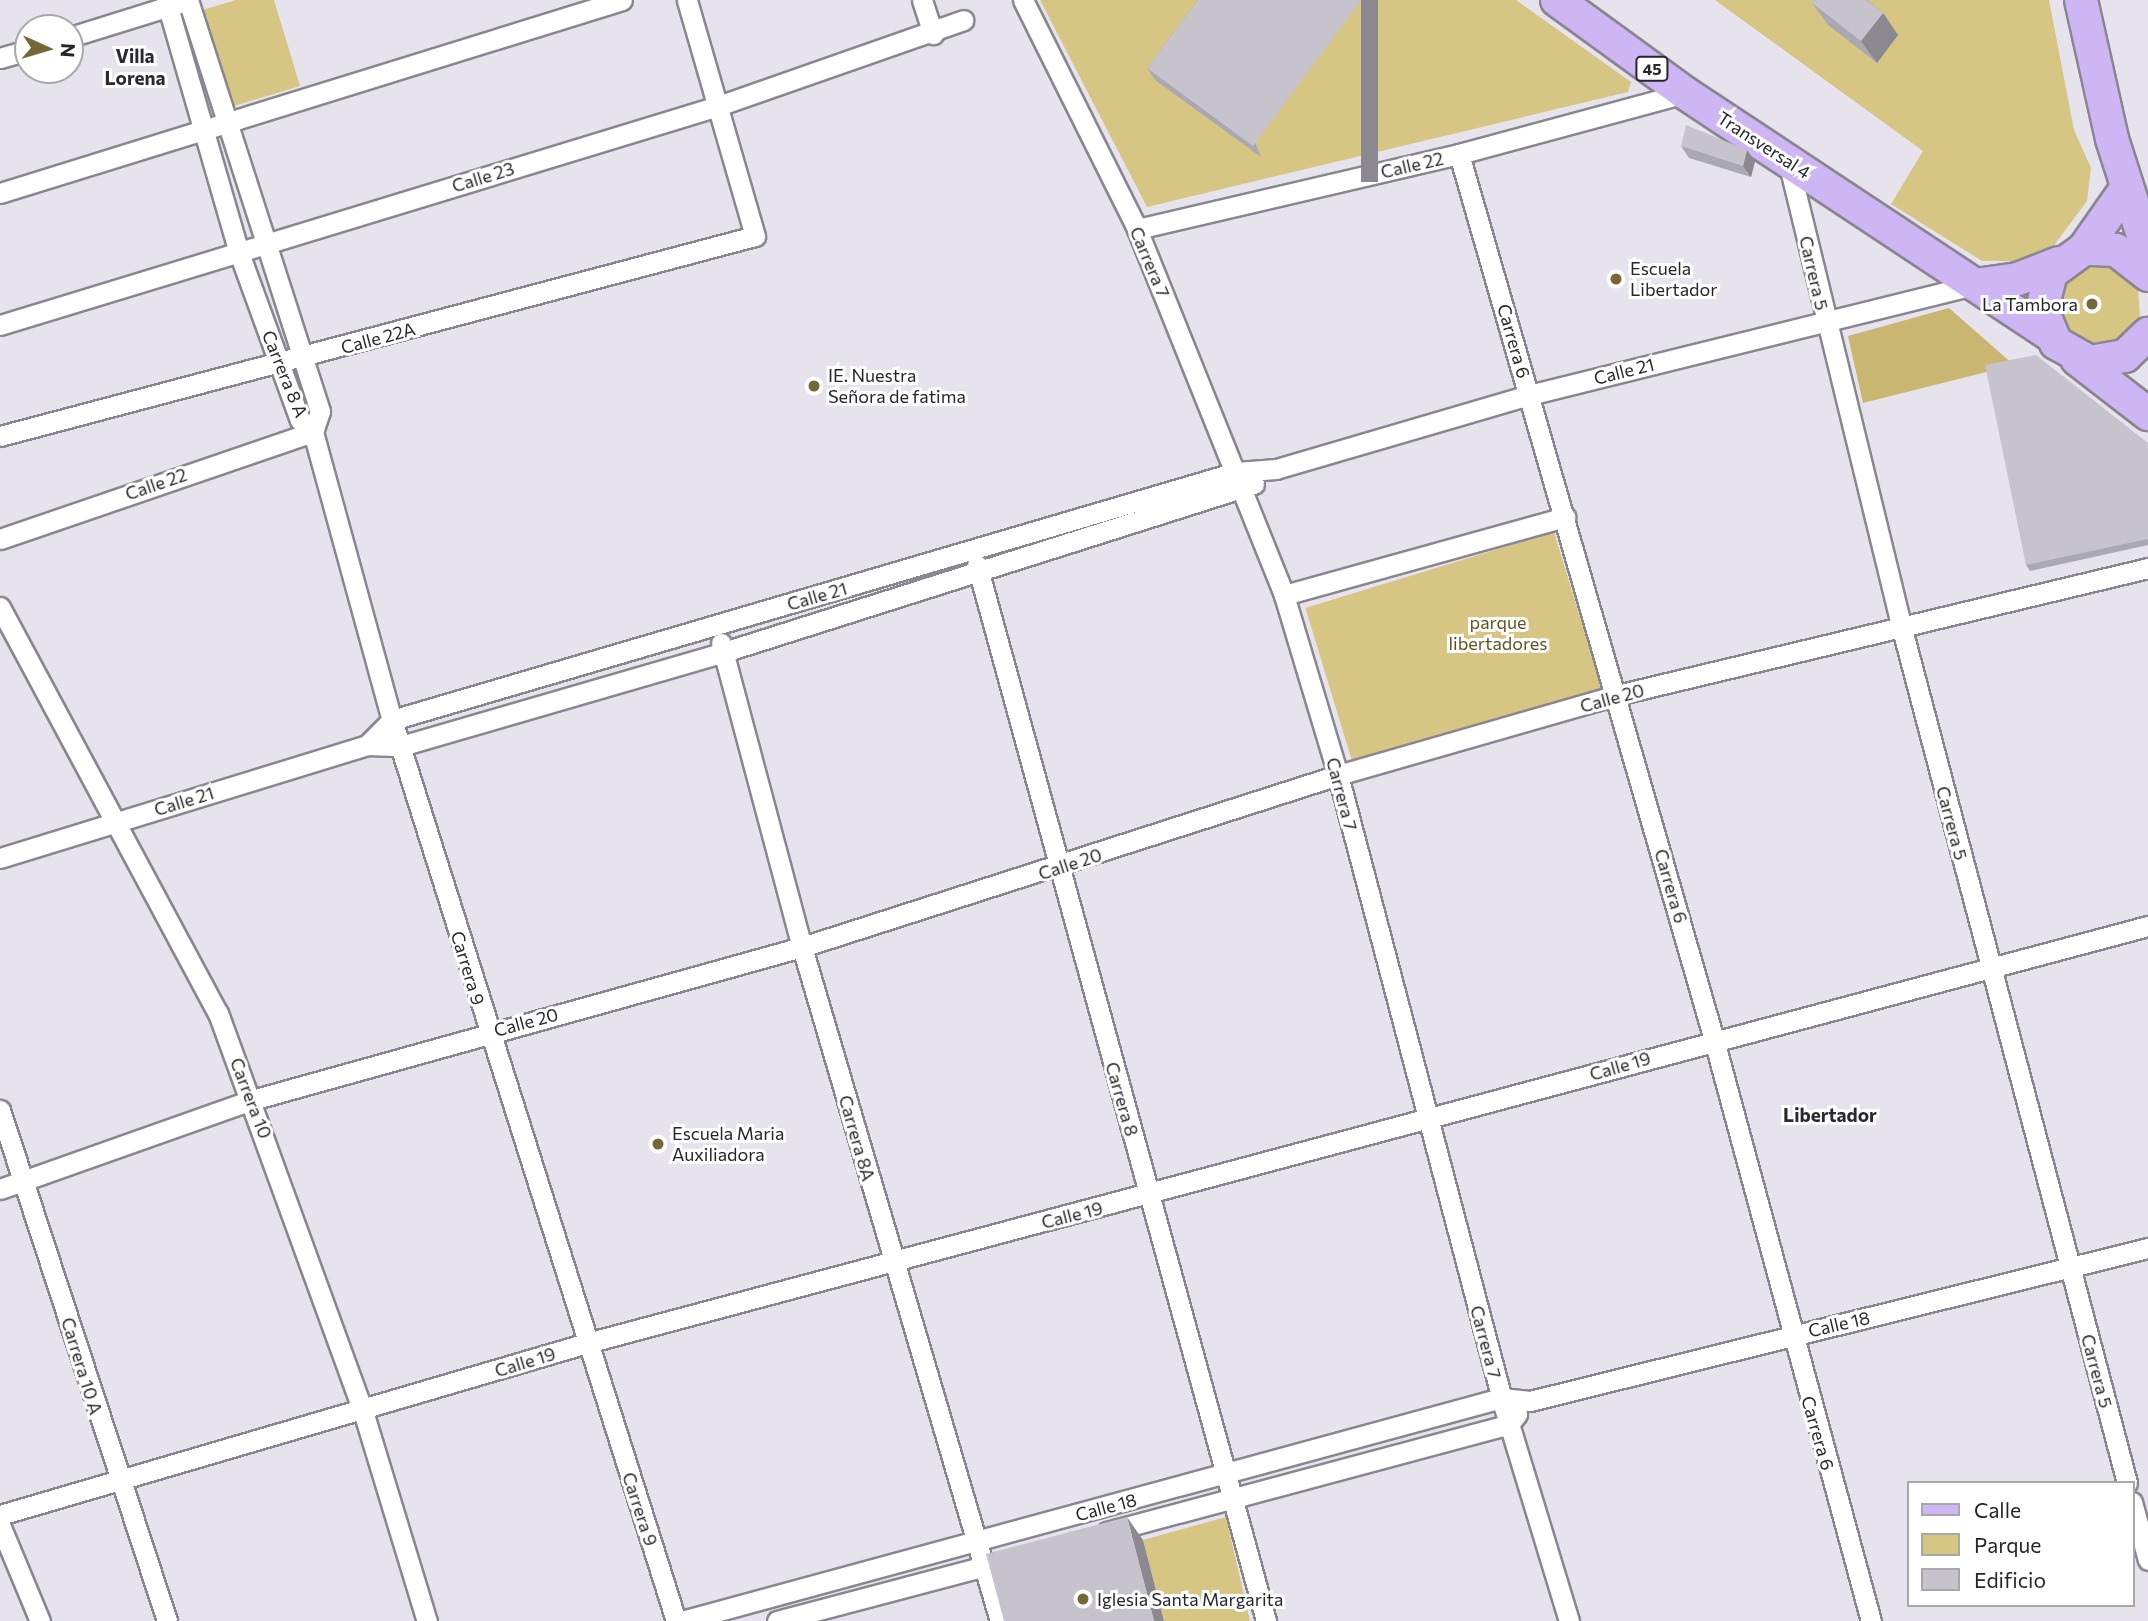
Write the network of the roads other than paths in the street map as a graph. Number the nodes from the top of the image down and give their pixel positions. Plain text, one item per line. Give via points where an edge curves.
1 (188, 0) edge
2 (622, 0) edge
3 (687, 0) edge
4 (922, 0) edge
5 (1023, 0) edge
6 (1557, 0) edge
7 (2081, 0) edge
8 (168, 4) edge
9 (963, 20) dead end
10 (84, 32) edge
11 (933, 34) junction
12 (1685, 93) junction
13 (718, 106) junction
14 (229, 120) junction
15 (206, 128) junction
16 (1459, 154) junction
17 (1788, 161) junction
18 (2126, 189) junction
19 (0, 193) edge
20 (1137, 229) junction
21 (266, 243) junction
22 (239, 250) junction
23 (2072, 256) junction
24 (2147, 262) edge
25 (1975, 285) junction
26 (1824, 321) junction
27 (0, 325) edge
28 (2049, 334) junction
29 (2148, 334) edge
30 (2073, 356) junction
31 (303, 358) junction
32 (279, 366) junction
33 (1530, 395) junction
34 (2148, 414) edge
35 (313, 432) junction
36 (0, 436) edge
37 (1276, 469) junction
38 (1236, 472) junction
39 (1244, 491) junction
40 (1565, 517) junction
41 (0, 539) edge
42 (973, 551) junction
43 (2148, 568) edge
44 (980, 576) junction
45 (1284, 595) junction
46 (0, 607) edge
47 (1901, 625) junction
48 (716, 626) junction
49 (724, 652) junction
50 (1617, 695) junction
51 (392, 720) junction
52 (368, 745) junction
53 (401, 746) junction
54 (1338, 775) junction
55 (116, 822) junction
56 (0, 858) edge
57 (1057, 869) junction
58 (2148, 926) edge
59 (802, 947) junction
60 (1990, 970) junction
61 (488, 1033) junction
62 (1714, 1040) junction
63 (252, 1100) junction
64 (0, 1110) edge
65 (1426, 1121) junction
66 (24, 1181) junction
67 (0, 1189) edge
68 (1150, 1196) junction
69 (2148, 1248) edge
70 (892, 1261) junction
71 (2069, 1270) junction
72 (1791, 1335) junction
73 (587, 1343) junction
74 (1502, 1398) junction
75 (1530, 1401) junction
76 (363, 1411) junction
77 (1509, 1423) junction
78 (1370, 1434) junction
79 (1377, 1459) junction
80 (1228, 1473) junction
81 (118, 1481) junction
82 (2126, 1481) edge
83 (1234, 1498) junction
84 (1107, 1507) junction
85 (2134, 1509) edge
86 (0, 1515) edge
87 (0, 1525) edge
88 (1114, 1531) junction
89 (1088, 1538) edge
90 (979, 1540) junction
91 (1012, 1559) edge
92 (2148, 1560) edge
93 (986, 1566) junction
94 (831, 1580) junction
95 (837, 1603) junction
96 (40, 1621) edge
97 (167, 1621) edge
98 (427, 1621) edge
99 (676, 1621) edge
100 (682, 1621) edge
101 (777, 1621) edge
102 (1000, 1621) edge
103 (1266, 1621) edge
104 (1569, 1621) edge
105 (1871, 1621) edge

1 - 8 street
1 - 14 street, Carrera 8 A
2 - 14 street
3 - 13 street
4 - 11 street
5 - 20 street, Carrera 7
6 - 12 main road, Transversal 4 / 45
7 - 18 main road
8 - 10 street
8 - 15 street, Carrera 8 A
9 - 11 street, Calle 23
11 - 13 street, Calle 23
12 - 16 street, Calle 22
12 - 17 main road, Transversal 4 / 45
13 - 21 street, Calle 23
13 - 31 street, Calle 22A via 755,236
14 - 15 street
14 - 21 street, Carrera 8 A
15 - 19 street
15 - 22 street, Carrera 8 A
16 - 20 street, Calle 22
16 - 33 street, Carrera 6
17 - 25 main road, Transversal 4 / 45
17 - 26 street, Carrera 5
18 - 23 main road
18 - 24 main road via 2138,208
20 - 38 street, Carrera 7
21 - 22 street, Calle 23
21 - 31 street, Carrera 8 A
22 - 27 street, Calle 23
22 - 32 street, Carrera 8 A
23 - 24 main road via 2116,250
23 - 25 main road via 2018,279
23 - 28 main road via 2042,297
25 - 26 street, Calle 21
25 - 28 main road, 45
26 - 33 street, Calle 21
26 - 47 street, Carrera 5
28 - 30 main road, 45
29 - 30 main road via 2124,356 2108,362
30 - 34 main road, 45
31 - 32 street, Calle 22A
31 - 35 street, Carrera 8 A via 320,411
32 - 35 street, Carrera 8 A via 300,420
32 - 36 street, Calle 22A
33 - 37 street, Calle 21
33 - 40 street, Carrera 6
35 - 41 street, Calle 22
35 - 51 street, Carrera 9
37 - 38 street, Calle 21
37 - 39 street, Calle 21
38 - 39 street, Carrera 7
38 - 42 street, Calle 21
39 - 44 street, Calle 21
39 - 45 street, Carrera 7
40 - 45 street
40 - 50 street, Carrera 6
42 - 44 street, Carrera 8
42 - 48 street, Calle 21
43 - 47 street, Calle 20
44 - 49 street, Calle 21
44 - 57 street, Carrera 8
45 - 54 street, Carrera 7
46 - 55 street, Carrera 10
47 - 50 street, Calle 20
47 - 60 street, Carrera 5
48 - 49 street, Carrera 8A
48 - 51 street, Calle 21
49 - 53 street, Calle 21
49 - 59 street, Carrera 8A
50 - 54 street, Calle 20
50 - 62 street, Carrera 6
51 - 52 street, Calle 21
51 - 53 street, Carrera 9
52 - 53 street, Calle 21
52 - 55 street, Calle 21
53 - 61 street, Carrera 9
54 - 57 street, Calle 20
54 - 65 street, Carrera 7
55 - 56 street, Calle 21
55 - 63 street, Carrera 10 via 218,1013
57 - 59 street, Calle 20
57 - 68 street, Carrera 8
58 - 60 street, Calle 19
59 - 61 street, Calle 20
59 - 70 street, Carrera 8A
60 - 62 street, Calle 19
60 - 71 street, Carrera 5
61 - 63 street, Calle 20
61 - 73 street, Carrera 9
62 - 65 street, Calle 19
62 - 72 street, Carrera 6
63 - 66 street, Calle 20
63 - 76 street, Carrera 10
64 - 66 street, Carrera 10 A
65 - 68 street, Calle 19
65 - 74 street, Carrera 7
66 - 67 street, Calle 20
66 - 81 street, Carrera 10 A
68 - 70 street, Calle 19
68 - 80 street, Carrera 8
69 - 71 street, Calle 18
70 - 73 street, Calle 19
70 - 90 street, Carrera 8A
71 - 72 street, Calle 18
71 - 82 street, Carrera 5
72 - 75 street, Calle 18
72 - 105 street, Carrera 6
73 - 76 street, Calle 19
73 - 99 street, Carrera 9
74 - 75 street, Calle 18
74 - 77 street, Carrera 7
74 - 78 street, Calle 18
75 - 77 street
76 - 81 street, Calle 19
76 - 98 street, Carrera 10
77 - 79 street, Calle 18
77 - 104 street, Carrera 7
78 - 79 street
78 - 80 street, Calle 18
79 - 83 street, Calle 18
80 - 83 street, Carrera 8
80 - 84 street, Calle 18
81 - 86 street, Calle 19
81 - 97 street, Carrera 10 A
83 - 88 street, Calle 18
83 - 103 street, Carrera 8
84 - 88 street
84 - 90 street, Calle 18
85 - 92 street
87 - 96 street
88 - 89 street, Calle 18
90 - 93 street, Carrera 8A
90 - 94 street, Calle 18
91 - 93 street
93 - 95 street
93 - 102 street, Carrera 8A
94 - 95 street
94 - 100 street, Calle 18
95 - 101 street

